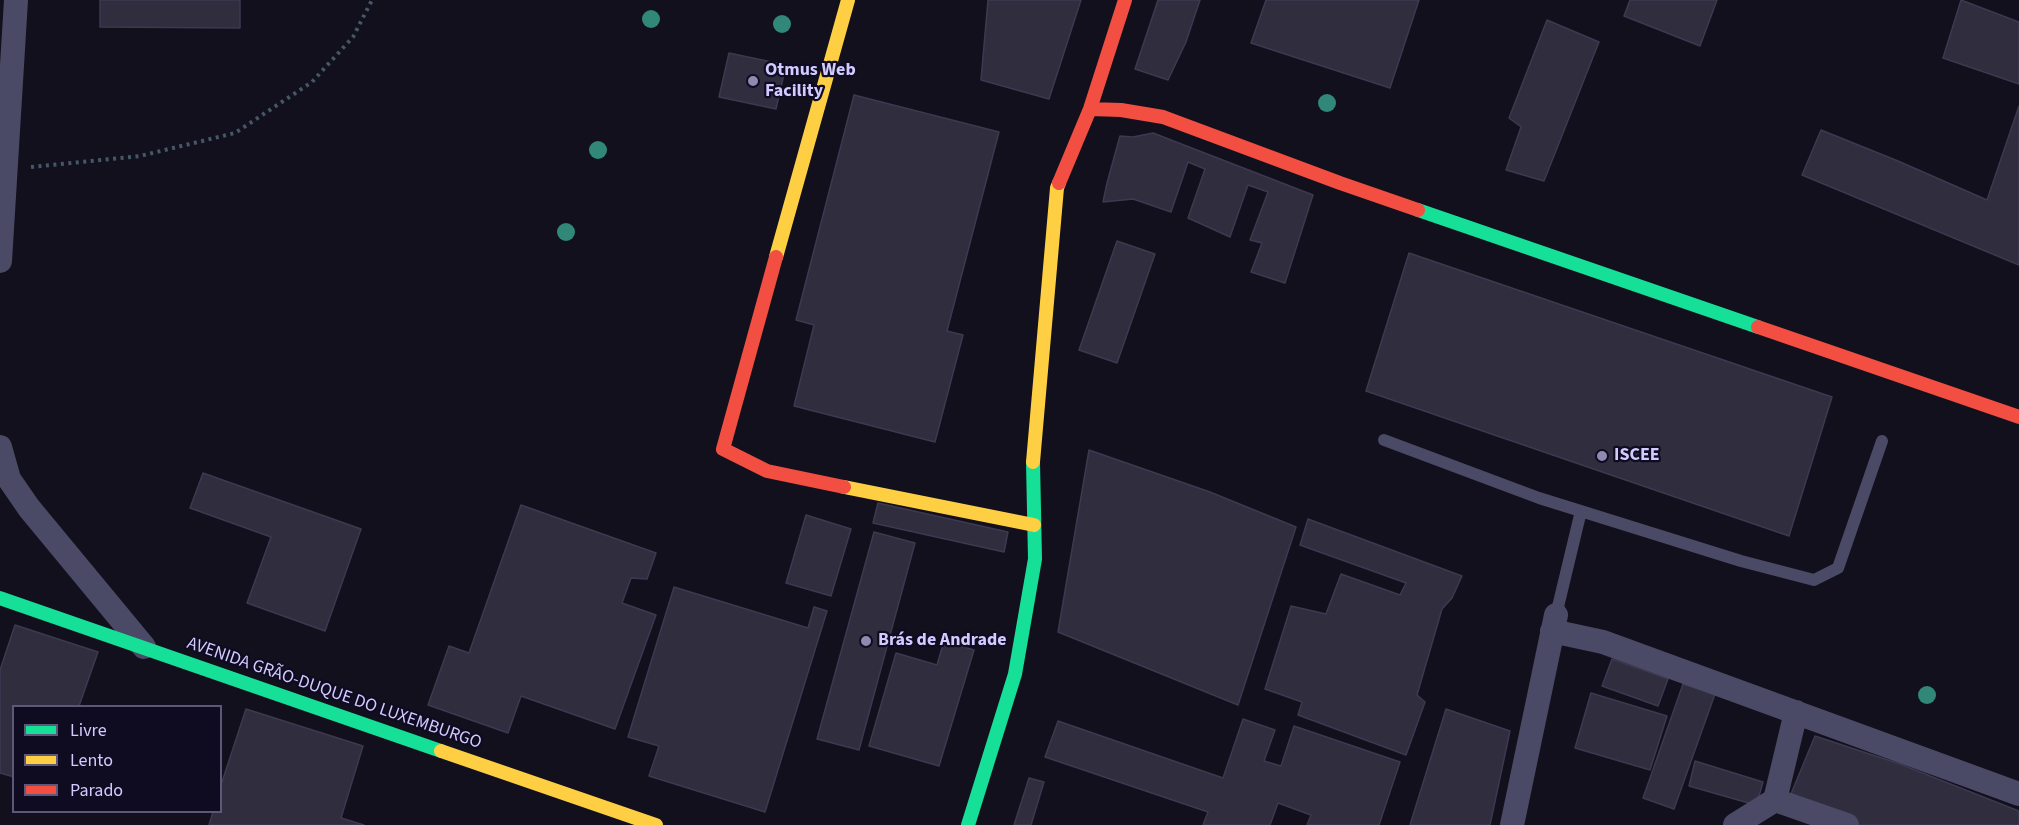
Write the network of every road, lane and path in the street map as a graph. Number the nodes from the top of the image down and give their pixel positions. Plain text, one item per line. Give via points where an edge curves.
1 (16, 0) edge
2 (372, 0) edge
3 (848, 0) edge
4 (1125, 0) edge
5 (1090, 109) junction
6 (6, 169) junction
7 (0, 261) edge
8 (2019, 417) edge
9 (1384, 440) dead end
10 (1882, 441) dead end
11 (0, 447) edge
12 (1581, 511) junction
13 (1034, 525) junction
14 (0, 598) edge
15 (1554, 623) junction
16 (144, 647) junction
17 (1796, 712) junction
18 (2019, 794) edge
19 (1774, 800) junction
20 (656, 825) edge
21 (969, 825) edge
22 (1512, 825) edge
23 (1735, 825) edge
24 (1847, 825) edge

1 - 6 street
2 - 6 path via 353,37 312,82 235,133 140,156
3 - 13 street via 723,449 767,471
4 - 5 street
5 - 8 street via 1162,117 1340,183
5 - 13 street via 1057,188 1033,454
6 - 7 street
9 - 12 lane
10 - 12 lane via 1838,568 1814,580
11 - 16 street via 9,479 29,508
12 - 15 lane
13 - 21 street via 1035,559 1015,674
14 - 16 street, AVENIDA GRÃO-DUQUE DO LUXEMBURGO
15 - 17 street
15 - 22 street
16 - 20 street, AVENIDA GRÃO-DUQUE DO LUXEMBURGO
17 - 18 street
17 - 19 street
19 - 23 street
19 - 24 street

